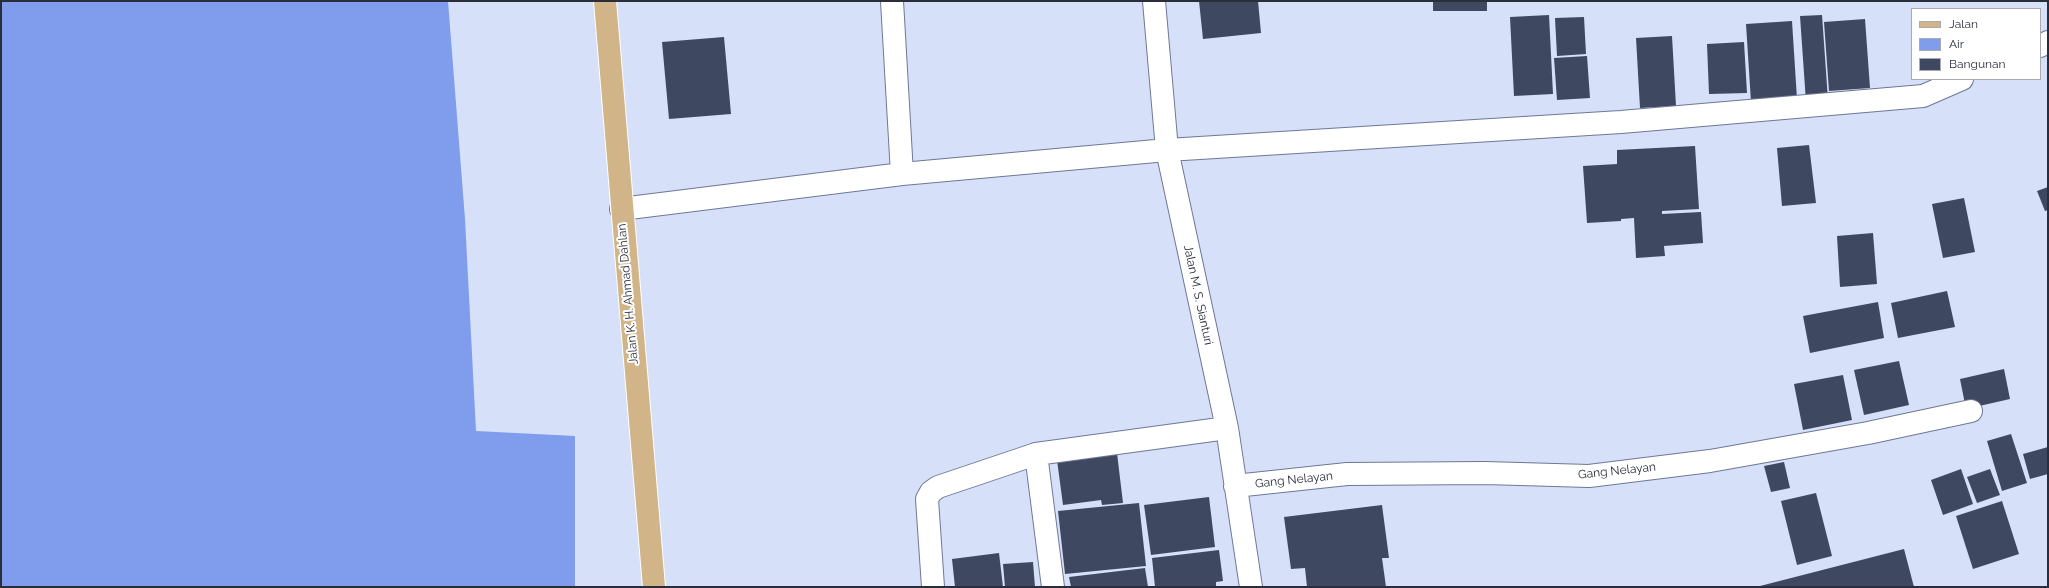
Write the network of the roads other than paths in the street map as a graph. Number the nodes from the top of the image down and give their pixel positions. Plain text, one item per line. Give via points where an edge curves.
1 (605, 1) edge
2 (892, 1) edge
3 (1154, 1) edge
4 (1960, 80) edge
5 (1166, 150) junction
6 (902, 174) junction
7 (621, 209) junction
8 (1971, 411) dead end
9 (1227, 428) junction
10 (1036, 454) junction
11 (1235, 486) junction
12 (654, 587) edge
13 (933, 587) edge
14 (1054, 587) edge
15 (1251, 587) edge

1 - 7 main road, Jalan K. H. Ahmad Dahlan
2 - 6 street
3 - 5 street, Jalan M. S. Sianturi
4 - 5 street via 1923,96 1620,122
5 - 6 street
5 - 9 street, Jalan M. S. Sianturi
6 - 7 street
7 - 12 main road, Jalan K. H. Ahmad Dahlan
8 - 11 street, Gang Nelayan via 1710,461 1589,476 1485,473 1347,474
9 - 10 street
9 - 11 street, Jalan M. S. Sianturi
10 - 13 street via 938,486 931,492 927,499 927,511
10 - 14 street
11 - 15 street, Jalan M. S. Sianturi

